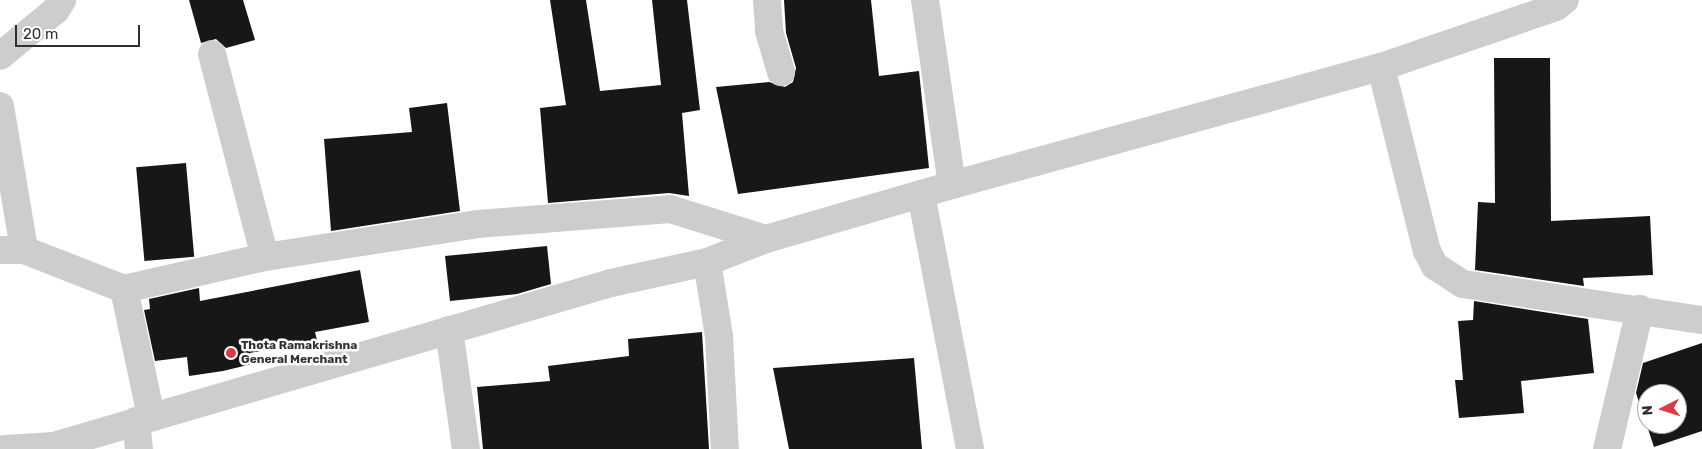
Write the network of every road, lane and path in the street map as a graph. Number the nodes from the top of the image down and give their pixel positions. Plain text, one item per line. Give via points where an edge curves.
1 (62, 0) edge
2 (767, 0) edge
3 (925, 0) edge
4 (1565, 0) edge
5 (212, 54) dead end
6 (0, 56) edge
7 (1381, 67) junction
8 (781, 72) dead end
9 (0, 106) edge
10 (952, 185) junction
11 (921, 194) junction
12 (766, 239) junction
13 (12, 250) edge
14 (265, 258) junction
15 (708, 262) junction
16 (124, 289) junction
17 (1640, 308) junction
18 (1702, 320) edge
19 (449, 330) junction
20 (144, 418) junction
21 (5, 449) edge
22 (139, 449) edge
23 (466, 449) edge
24 (725, 449) edge
25 (970, 449) edge
26 (1607, 449) edge

1 - 6 street via 56,10
2 - 8 street via 769,31
3 - 10 street
4 - 7 street via 1556,7
5 - 14 street
7 - 10 street
7 - 17 street via 1427,251 1435,266 1463,284
9 - 13 street
10 - 11 street
11 - 12 street
11 - 25 street
12 - 14 street via 670,209 477,224
12 - 15 street
13 - 16 street
14 - 16 street
15 - 19 street via 611,284
15 - 24 street via 719,336
16 - 20 street
17 - 18 street
17 - 26 street
19 - 20 street
19 - 23 street
20 - 21 street via 54,446
20 - 22 street

